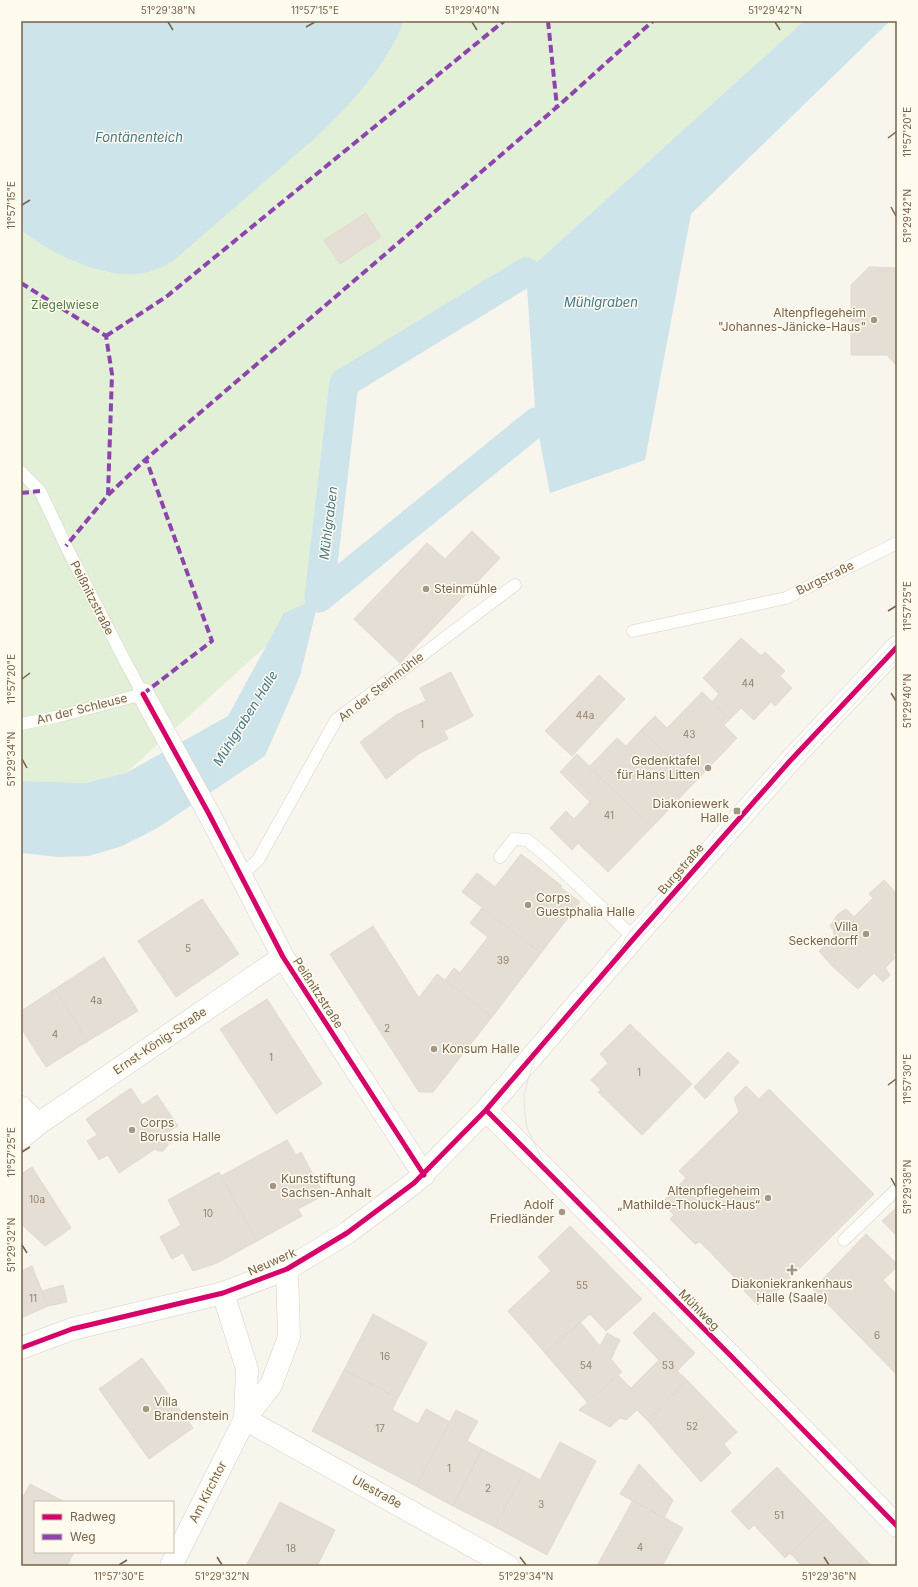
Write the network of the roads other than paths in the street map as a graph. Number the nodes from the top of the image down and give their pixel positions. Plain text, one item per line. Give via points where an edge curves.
1 (21, 472) edge
2 (897, 543) edge
3 (515, 585) dead end
4 (633, 630) dead end
5 (896, 649) edge
6 (144, 694) junction
7 (21, 724) edge
8 (500, 857) dead end
9 (240, 876) junction
10 (635, 937) junction
11 (283, 957) junction
12 (21, 1107) edge
13 (486, 1110) junction
14 (38, 1124) junction
15 (21, 1138) edge
16 (424, 1175) junction
17 (897, 1189) edge
18 (844, 1240) dead end
19 (287, 1269) junction
20 (223, 1293) junction
21 (21, 1348) edge
22 (245, 1419) junction
23 (897, 1526) edge
24 (171, 1566) edge
25 (508, 1566) edge

1 - 6 lane, Peißnitzstraße via 40,492
2 - 4 lane, Burgstraße via 786,598
3 - 9 lane, An der Steinmühle via 336,720 258,860
5 - 10 street, Burgstraße via 789,762
6 - 7 lane, An der Schleuse
6 - 9 street, Peißnitzstraße
8 - 10 lane via 514,838 527,840
9 - 11 street, Peißnitzstraße
10 - 13 street, Burgstraße
11 - 14 street, Ernst-König-Straße
11 - 16 street, Peißnitzstraße
12 - 14 street
13 - 16 street, Neuwerk
13 - 23 street, Mühlweg
14 - 15 street, Ernst-König-Straße
16 - 19 street, Neuwerk via 347,1233
17 - 18 lane
19 - 20 street, Neuwerk
19 - 22 street, Am Kirchtor via 289,1338 272,1385
20 - 21 street, Neuwerk via 72,1329
20 - 22 street, Am Kirchtor via 247,1369
22 - 24 street, Am Kirchtor
22 - 25 street, Ulestraße

